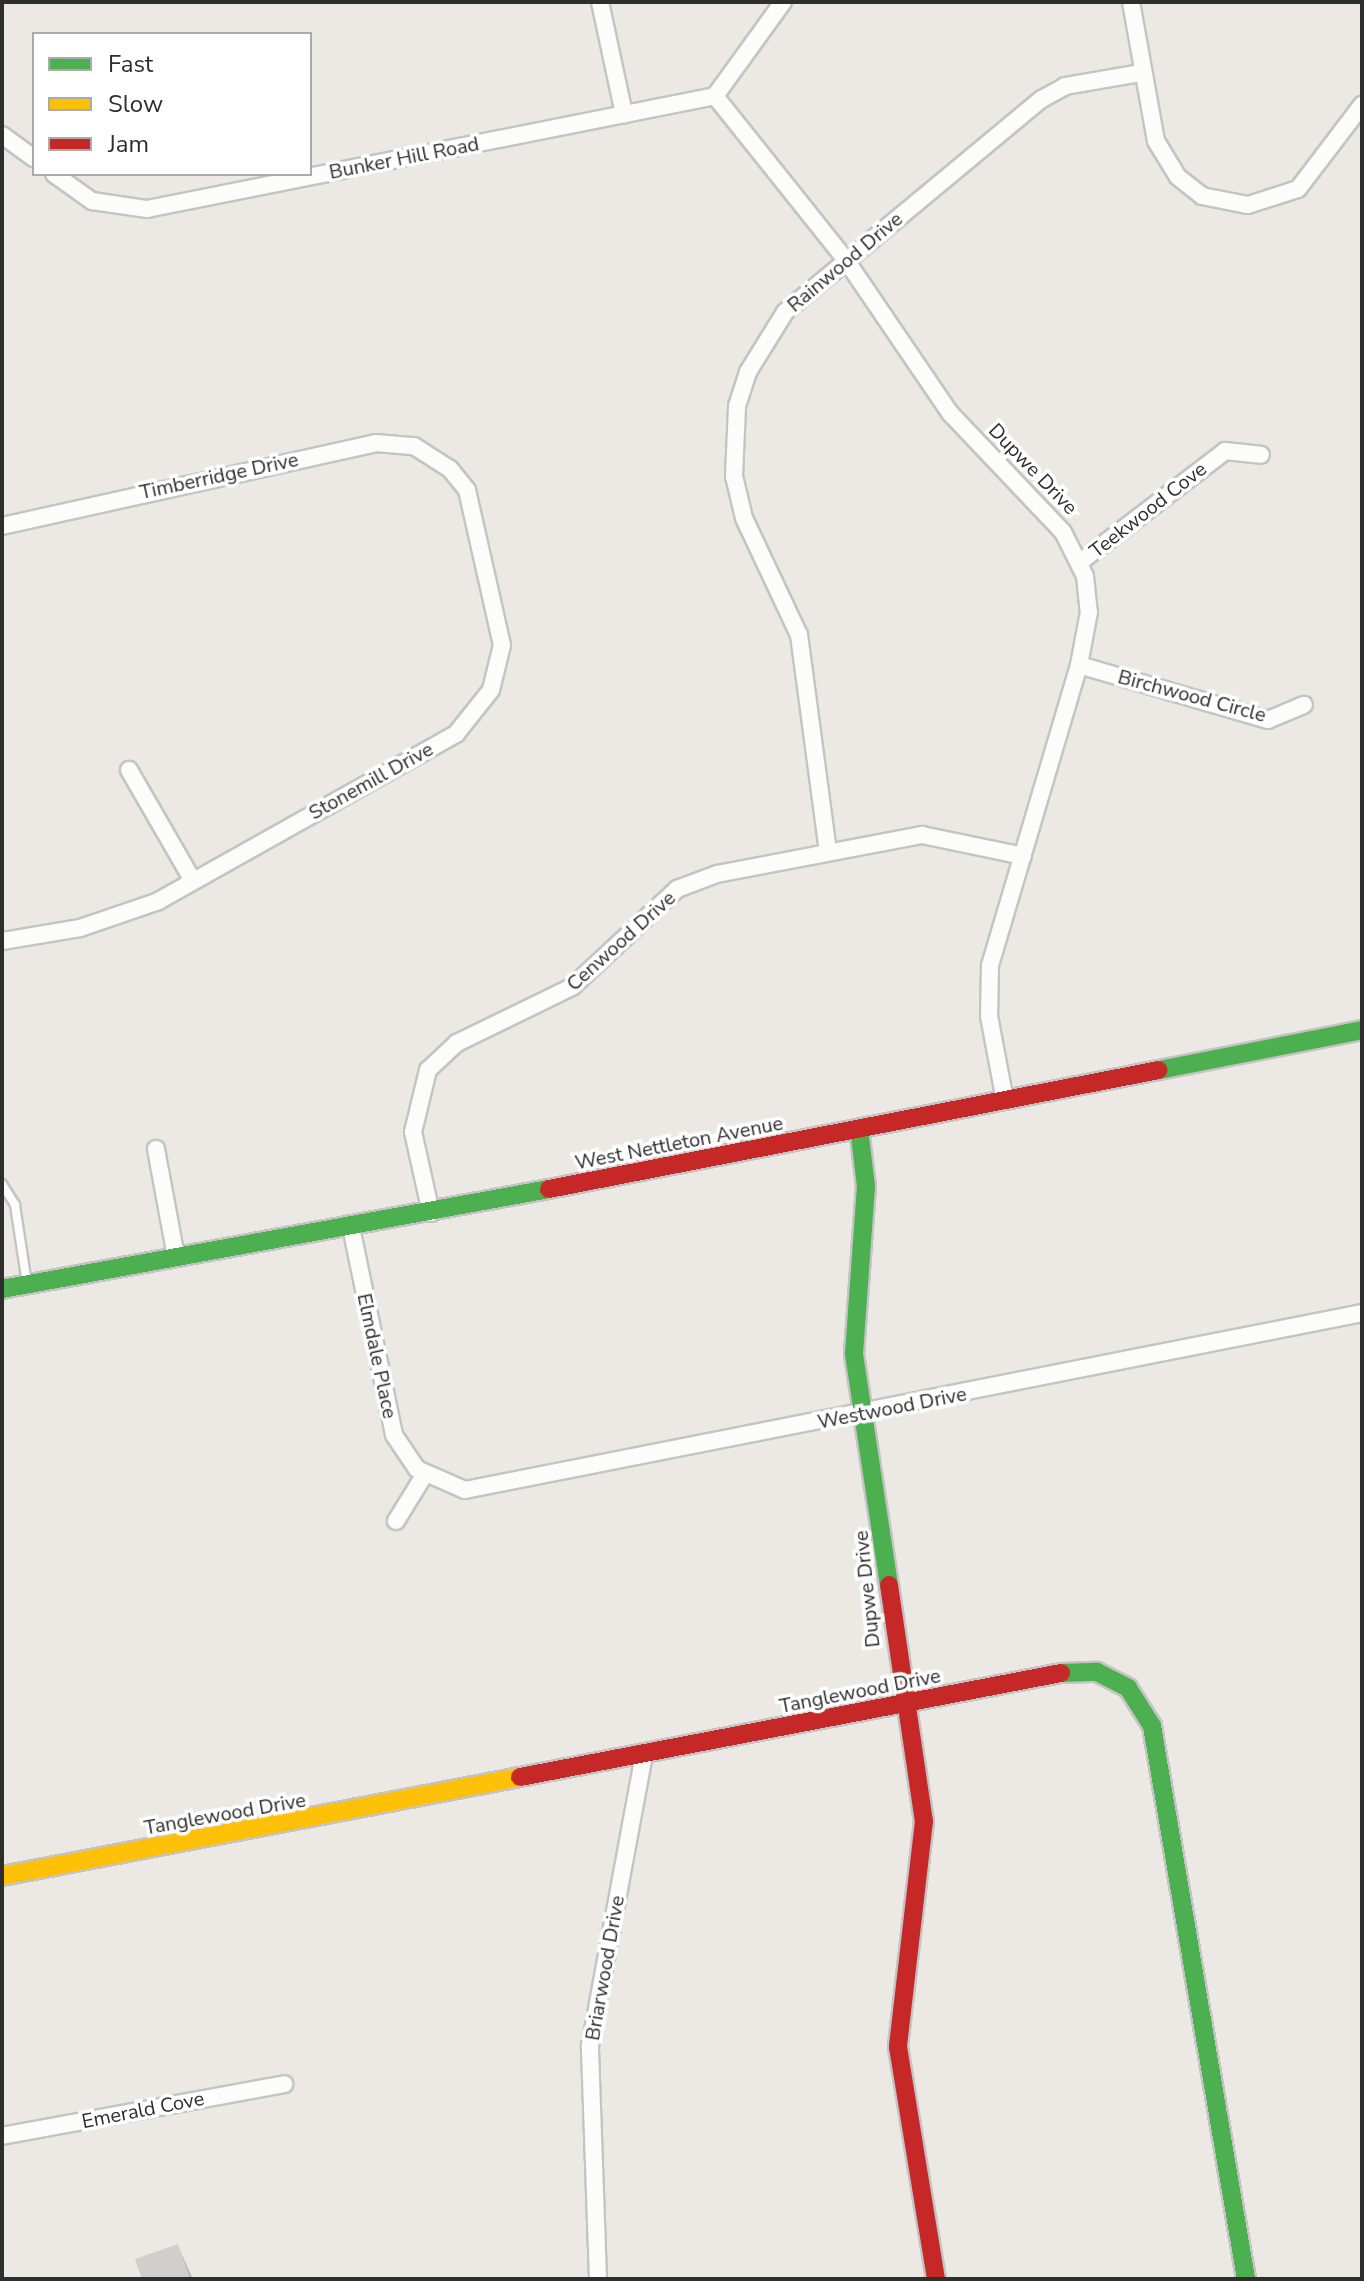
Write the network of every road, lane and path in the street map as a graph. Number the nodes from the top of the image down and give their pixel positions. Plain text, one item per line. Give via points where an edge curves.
1 (600, 2) edge
2 (783, 2) edge
3 (1131, 2) edge
4 (1141, 73) junction
5 (715, 96) junction
6 (1362, 105) edge
7 (624, 114) junction
8 (2, 135) edge
9 (32, 157) edge
10 (57, 176) edge
11 (846, 260) junction
12 (1261, 455) dead end
13 (435, 457) joint
14 (2, 526) edge
15 (1080, 562) junction
16 (1079, 665) junction
17 (1304, 705) dead end
18 (129, 770) dead end
19 (828, 852) junction
20 (1023, 856) junction
21 (193, 881) junction
22 (2, 941) edge
23 (1362, 1030) edge
24 (1005, 1101) junction
25 (859, 1129) junction
26 (156, 1149) dead end
27 (2, 1184) edge
28 (431, 1213) junction
29 (351, 1227) junction
30 (176, 1257) junction
31 (27, 1284) junction
32 (2, 1289) edge
33 (1362, 1313) edge
34 (864, 1413) junction
35 (425, 1474) junction
36 (396, 1521) dead end
37 (906, 1706) junction
38 (644, 1755) junction
39 (2, 1876) edge
40 (284, 2084) dead end
41 (2, 2136) edge
42 (598, 2279) edge
43 (936, 2279) edge
44 (1246, 2279) edge

1 - 7 street
2 - 5 street
3 - 4 street
4 - 6 street via 1167,164 1202,196 1229,204 1273,200 1298,189
4 - 11 street, Rainwood Drive via 1065,86 1042,99
5 - 7 street, Bunker Hill Road
5 - 11 street, Dupwe Drive
7 - 10 street, Bunker Hill Road via 147,209 92,201
8 - 9 street
11 - 15 street, Dupwe Drive via 950,413 1063,532
11 - 19 street, Rainwood Drive via 785,312 760,346 737,406 733,448 744,518 799,635
12 - 15 street, Teekwood Cove via 1225,451
13 - 14 street, Timberridge Drive via 414,446 376,443
13 - 21 street, Stonemill Drive via 467,490 502,645 483,704 456,734
15 - 16 street, Dupwe Drive via 1089,612
16 - 17 street, Birchwood Circle via 1268,720
16 - 20 street, Dupwe Drive
18 - 21 street
19 - 20 street, Cenwood Drive via 922,835
19 - 28 street, Cenwood Drive via 685,885 572,987 444,1052 422,1081 413,1113
20 - 24 street, Dupwe Drive via 990,966 989,1016
21 - 22 street, Stonemill Drive via 130,913
23 - 24 street, West Nettleton Avenue
24 - 25 street, West Nettleton Avenue
25 - 28 street, West Nettleton Avenue
25 - 34 street, Dupwe Drive via 866,1186 853,1294
26 - 30 street
27 - 31 lane via 15,1205
28 - 29 street, West Nettleton Avenue
29 - 30 street, West Nettleton Avenue
29 - 35 street, Elmdale Place via 389,1422 401,1449
30 - 31 street, West Nettleton Avenue
31 - 32 street, West Nettleton Avenue
33 - 34 street, Westwood Drive
34 - 35 street, Westwood Drive via 488,1487 465,1490
34 - 37 street, Dupwe Drive
35 - 36 street
37 - 38 street, Tanglewood Drive
37 - 43 street, Dupwe Drive via 924,1833 901,1972 898,2047
37 - 44 street, Tanglewood Drive via 1072,1671 1108,1676 1138,1699 1152,1726
38 - 39 street, Tanglewood Drive
38 - 42 street, Briarwood Drive via 590,2046
40 - 41 street, Emerald Cove

